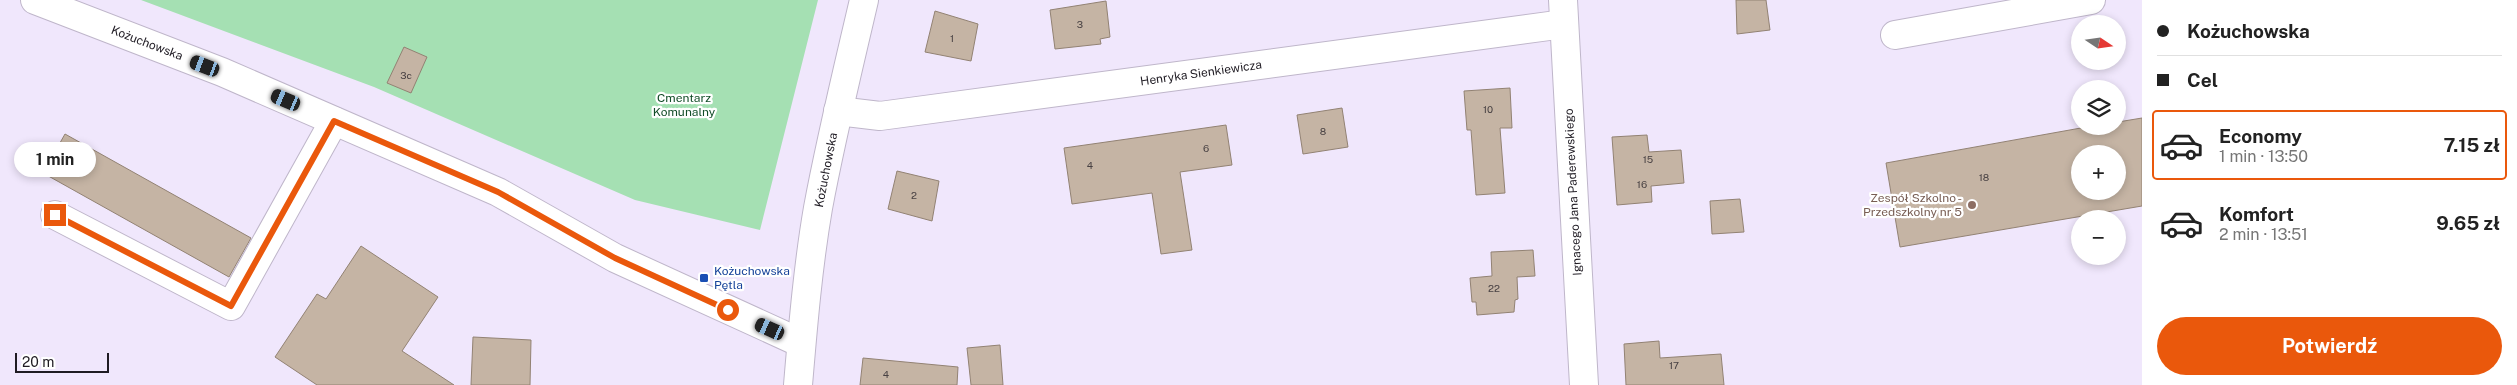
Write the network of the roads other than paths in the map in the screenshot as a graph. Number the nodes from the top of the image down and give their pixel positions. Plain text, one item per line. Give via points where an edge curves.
1 (35, 0) edge
2 (864, 0) edge
3 (2091, 0) edge
4 (1564, 12) edge
5 (1895, 35) dead end
6 (838, 111) junction
7 (334, 121) junction
8 (55, 215) dead end
9 (801, 343) junction
10 (798, 385) edge
11 (1584, 385) edge

1 - 7 street, Kożuchowska via 222,72
2 - 6 street, Kożuchowska
3 - 5 street
4 - 6 street, Henryka Sienkiewicza via 880,116
4 - 11 street, Ignacego Jana Paderewskiego
6 - 9 street, Kożuchowska via 818,208
7 - 8 street via 231,306
7 - 9 street, Kożuchowska via 498,192 615,258
9 - 10 street, Kożuchowska

